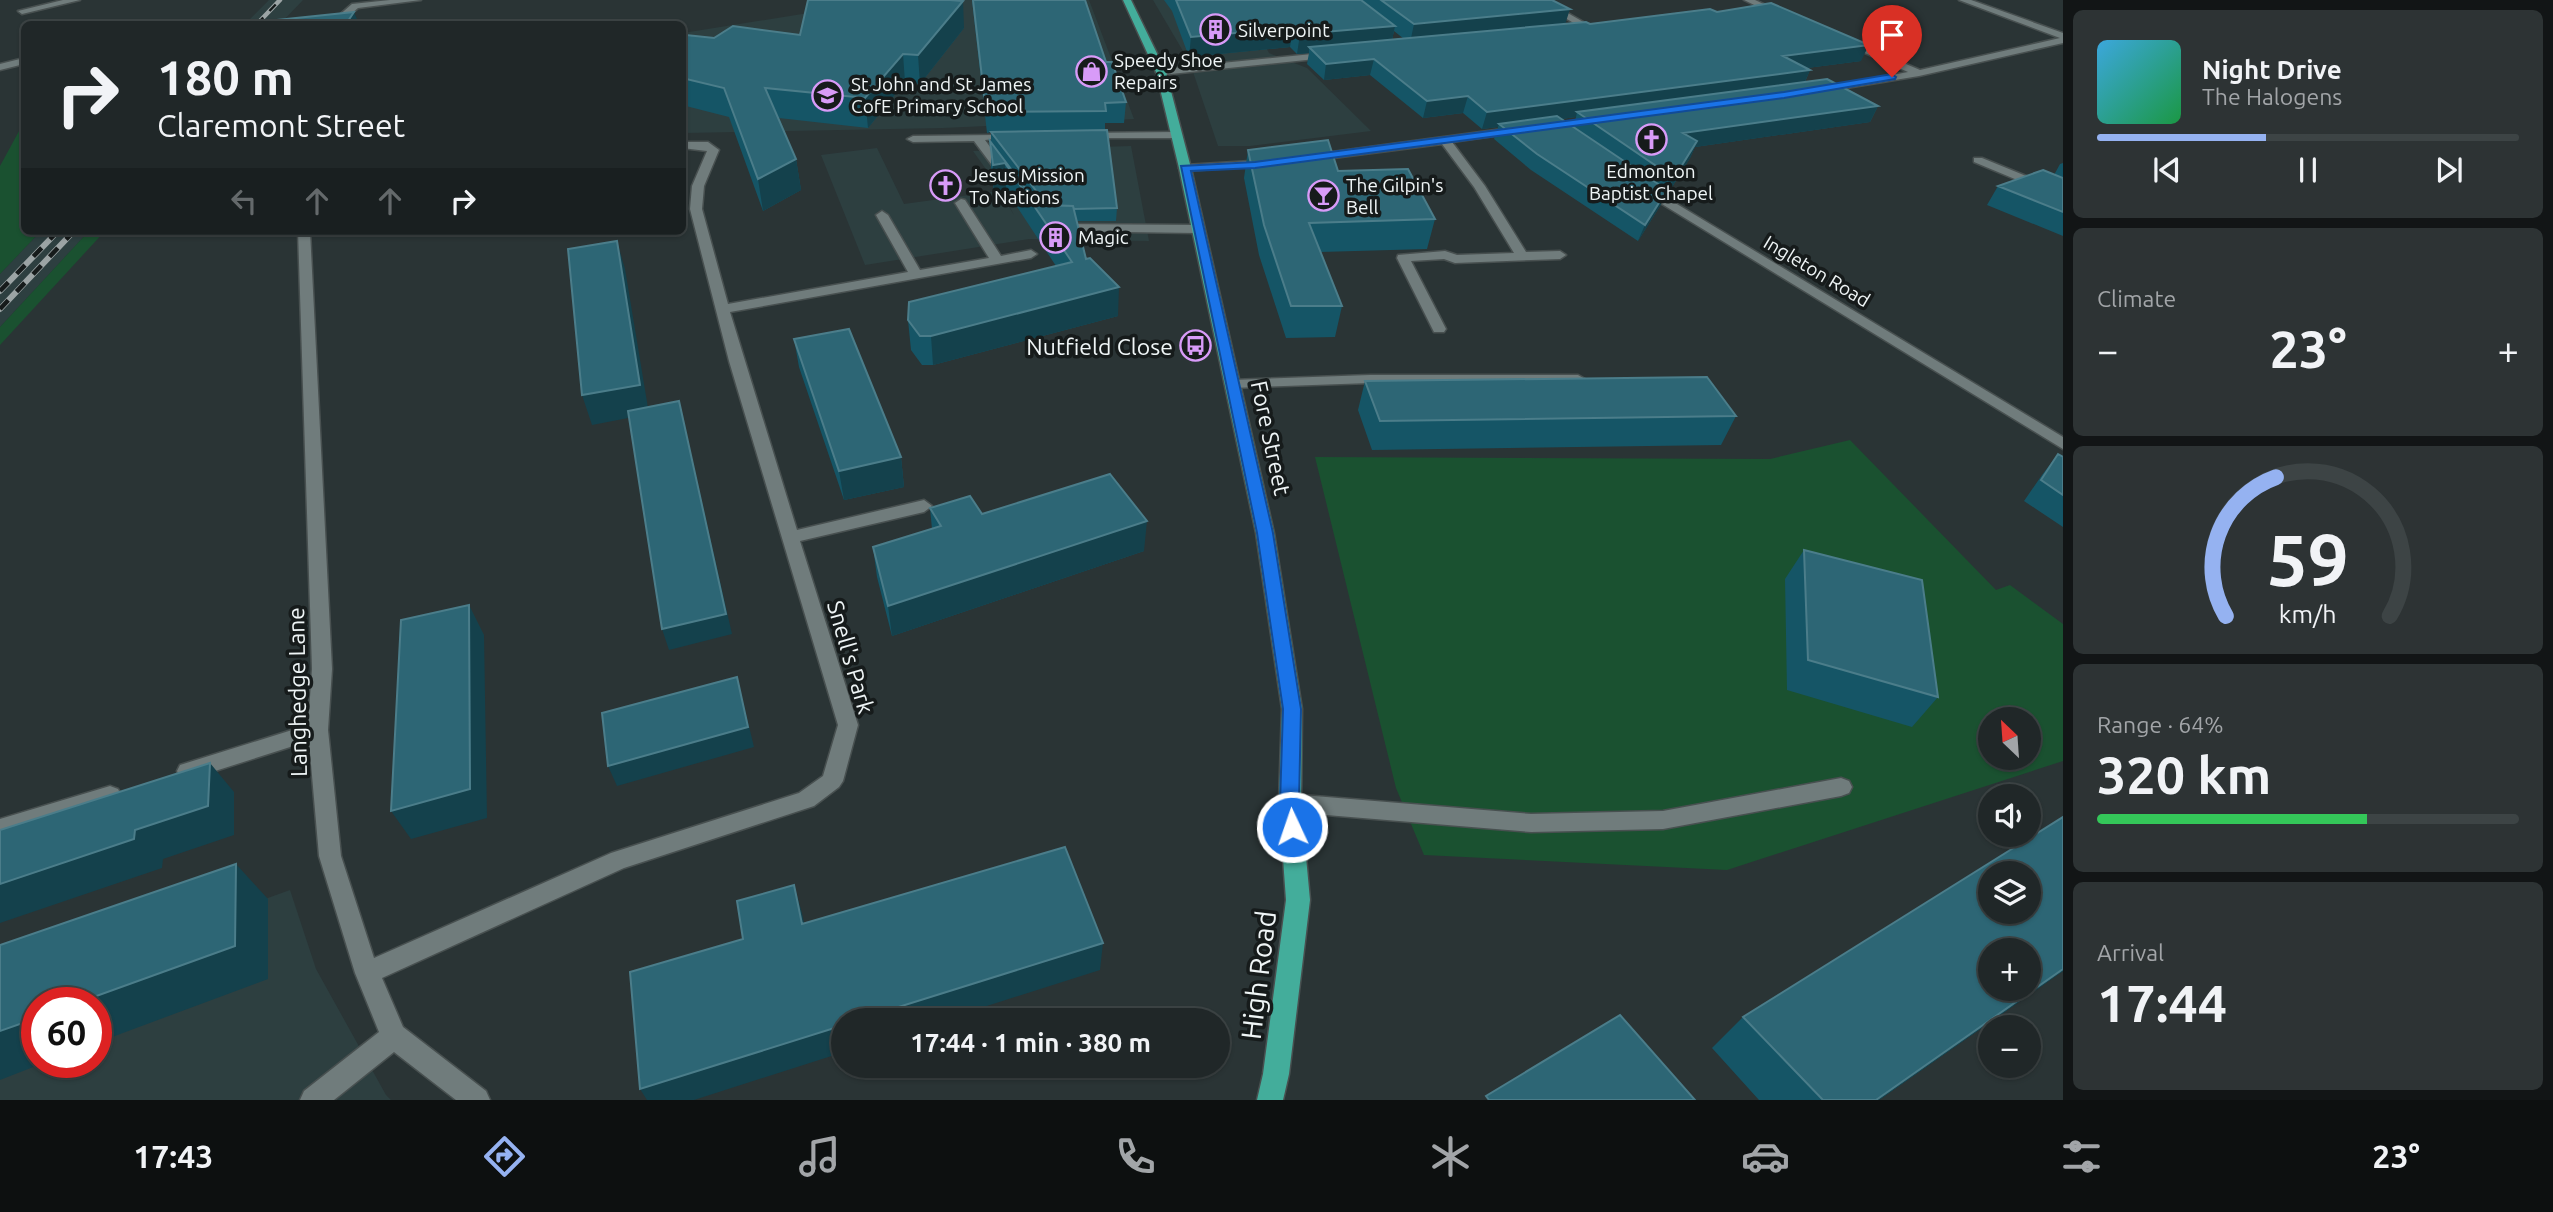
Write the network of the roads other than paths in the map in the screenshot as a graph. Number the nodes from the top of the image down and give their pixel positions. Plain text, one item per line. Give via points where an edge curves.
1 (17, 0) edge
2 (76, 0) edge
3 (417, 0) edge
4 (1127, 0) edge
5 (1538, 0) edge
6 (1748, 0) edge
7 (1963, 0) edge
8 (1766, 7) junction
9 (22, 10) junction
10 (1739, 11) edge
11 (1789, 17) edge
12 (28, 21) edge
13 (338, 21) edge
14 (1607, 29) edge
15 (1594, 31) junction
16 (1581, 33) edge
17 (1835, 37) edge
18 (2063, 38) edge
19 (1338, 55) edge
20 (21, 62) edge
21 (0, 67) edge
22 (1161, 72) junction
23 (1919, 73) junction
24 (1798, 93) edge
25 (1527, 128) edge
26 (1175, 135) junction
27 (1073, 136) edge
28 (1005, 137) edge
29 (978, 138) junction
30 (913, 139) dead end
31 (1445, 140) junction
32 (686, 145) edge
33 (1296, 159) edge
34 (1978, 160) dead end
35 (1282, 161) edge
36 (1185, 168) junction
37 (1630, 179) edge
38 (1014, 188) edge
39 (2063, 195) edge
40 (961, 203) dead end
41 (883, 215) dead end
42 (1044, 228) edge
43 (1197, 229) junction
44 (304, 235) edge
45 (1031, 254) dead end
46 (1560, 255) dead end
47 (1522, 256) junction
48 (997, 260) junction
49 (916, 275) junction
50 (723, 309) junction
51 (1439, 329) dead end
52 (1595, 379) edge
53 (1232, 384) junction
54 (2063, 444) edge
55 (924, 506) dead end
56 (790, 538) junction
57 (318, 730) junction
58 (172, 776) edge
59 (1841, 787) dead end
60 (132, 788) edge
61 (1290, 803) junction
62 (0, 829) edge
63 (1298, 900) joint
64 (367, 972) junction
65 (394, 1036) junction
66 (313, 1100) edge
67 (477, 1100) edge
68 (1270, 1100) edge

1 - 9 street
2 - 9 street
3 - 13 street via 355,6
4 - 22 main road, Fore Street
5 - 15 street
6 - 8 street
7 - 18 street
8 - 10 street
8 - 11 street
9 - 12 street
14 - 15 street
15 - 16 street
17 - 23 street
18 - 23 street
19 - 22 street
20 - 21 street
22 - 26 main road, Fore Street
23 - 24 street
25 - 31 street
26 - 27 street
26 - 36 main road, Fore Street
28 - 29 street
29 - 30 street
29 - 38 street
31 - 33 street
31 - 47 street
32 - 50 street, Snell's Park via 708,145 713,150 698,186 696,209
34 - 39 street
35 - 36 street
36 - 43 main road, Fore Street
37 - 54 street, Ingleton Road
40 - 48 street
41 - 49 street
42 - 43 street
43 - 53 main road, Fore Street
44 - 57 street, Langhedge Lane via 322,670
45 - 48 street
46 - 47 street
47 - 51 street via 1404,258
48 - 49 street
49 - 50 street
50 - 56 street, Snell's Park
52 - 53 street
53 - 61 main road, Fore Street via 1265,533 1292,709
55 - 56 street
56 - 64 street, Snell's Park via 848,725 832,781 806,800 620,860
57 - 58 street
57 - 64 street, Langhedge Lane via 330,856
59 - 61 street via 1664,820 1531,823
60 - 62 street
61 - 63 main road, Fore Street
63 - 68 main road, High Road
64 - 65 street, Langhedge Lane
65 - 66 street
65 - 67 street, Langhedge Lane

